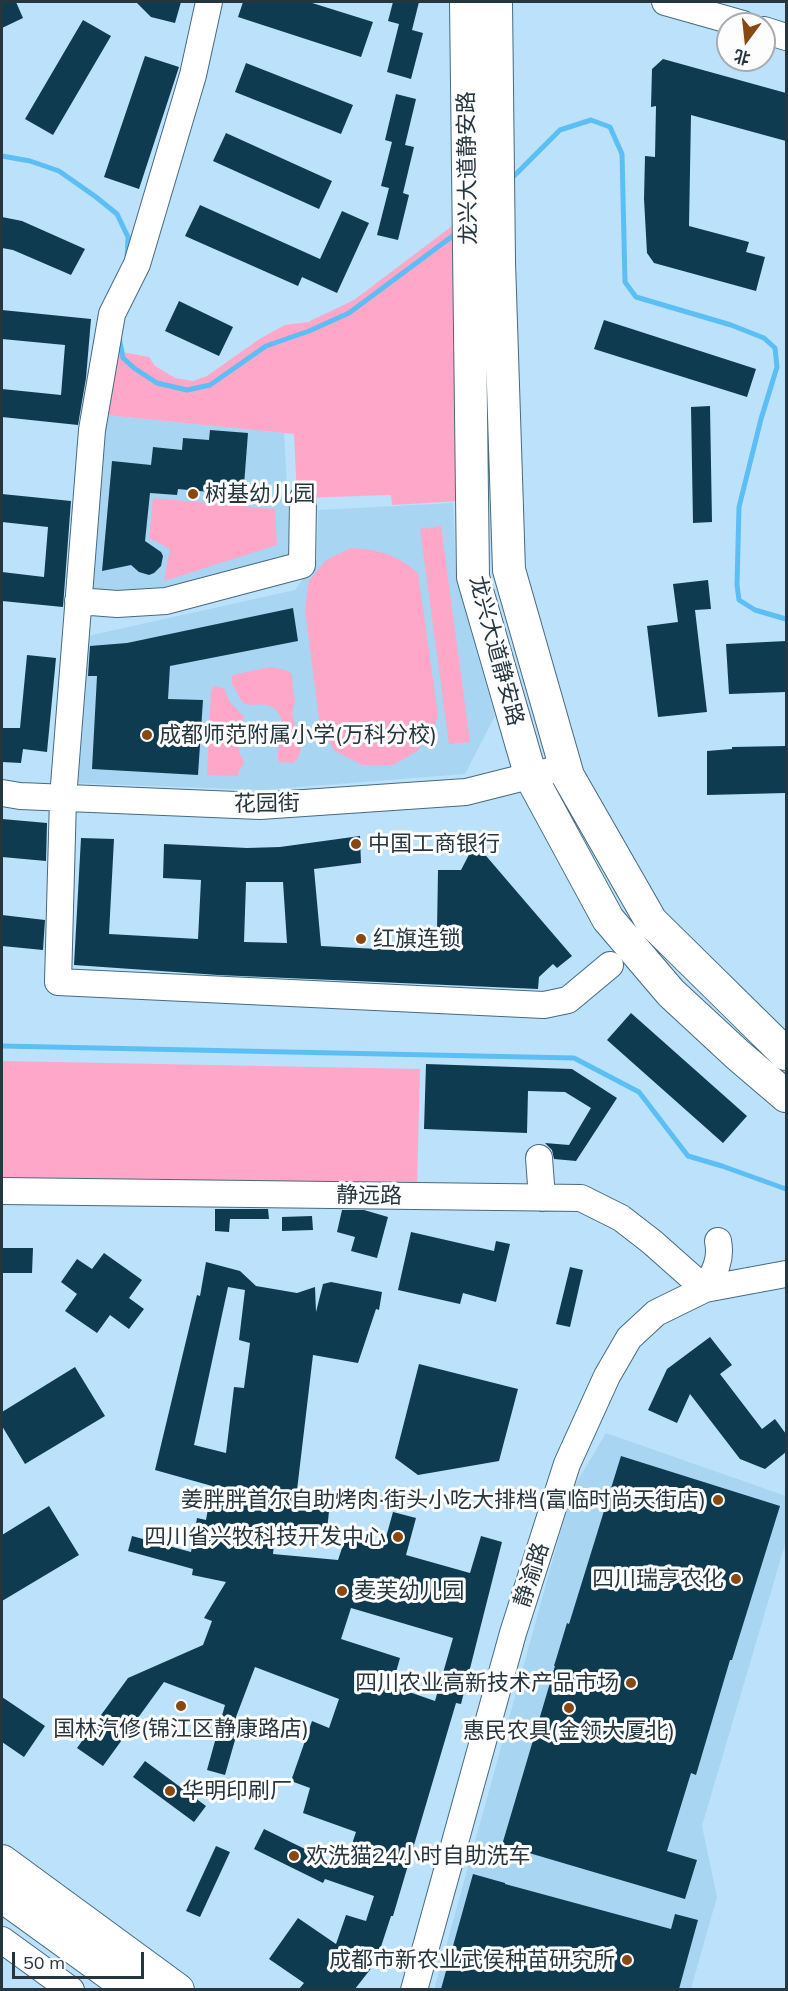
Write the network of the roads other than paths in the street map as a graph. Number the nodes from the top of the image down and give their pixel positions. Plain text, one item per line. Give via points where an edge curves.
1 (209, 2) edge
2 (466, 2) edge
3 (496, 2) edge
4 (665, 2) edge
5 (716, 16) edge
6 (303, 498) dead end
7 (78, 601) junction
8 (566, 767) junction
9 (531, 777) junction
10 (2, 793) edge
11 (63, 798) junction
12 (610, 966) dead end
13 (786, 1054) edge
14 (786, 1096) edge
15 (539, 1158) dead end
16 (2, 1191) edge
17 (542, 1198) junction
18 (718, 1241) dead end
19 (786, 1274) edge
20 (705, 1289) junction
21 (2, 1862) edge
22 (2, 1896) edge
23 (2, 1940) edge
24 (165, 1986) edge
25 (71, 1989) edge
26 (132, 1989) edge
27 (414, 1989) edge

1 - 7 street via 193,75 136,264 112,314 92,430
2 - 9 main road, 龙兴大道静安路 via 473,577
3 - 8 main road, 龙兴大道静安路 via 509,570
4 - 5 street
6 - 7 street via 302,565 165,601
7 - 11 street
8 - 9 street, 花园街
8 - 13 main road, 龙兴大道静安路 via 651,921
9 - 11 street, 花园街 via 466,792 260,806
9 - 14 main road, 龙兴大道静安路 via 608,919 671,993
10 - 11 street, 花园街
11 - 12 street via 58,982 544,1005 568,1000
15 - 17 street
16 - 17 street, 静远路
17 - 20 street, 静远路 via 581,1198 621,1218
18 - 20 street via 721,1254
19 - 20 street, 静渝路
20 - 27 street, 静渝路 via 656,1313 629,1338 567,1464 513,1633
21 - 24 main road
22 - 26 main road
23 - 25 street

